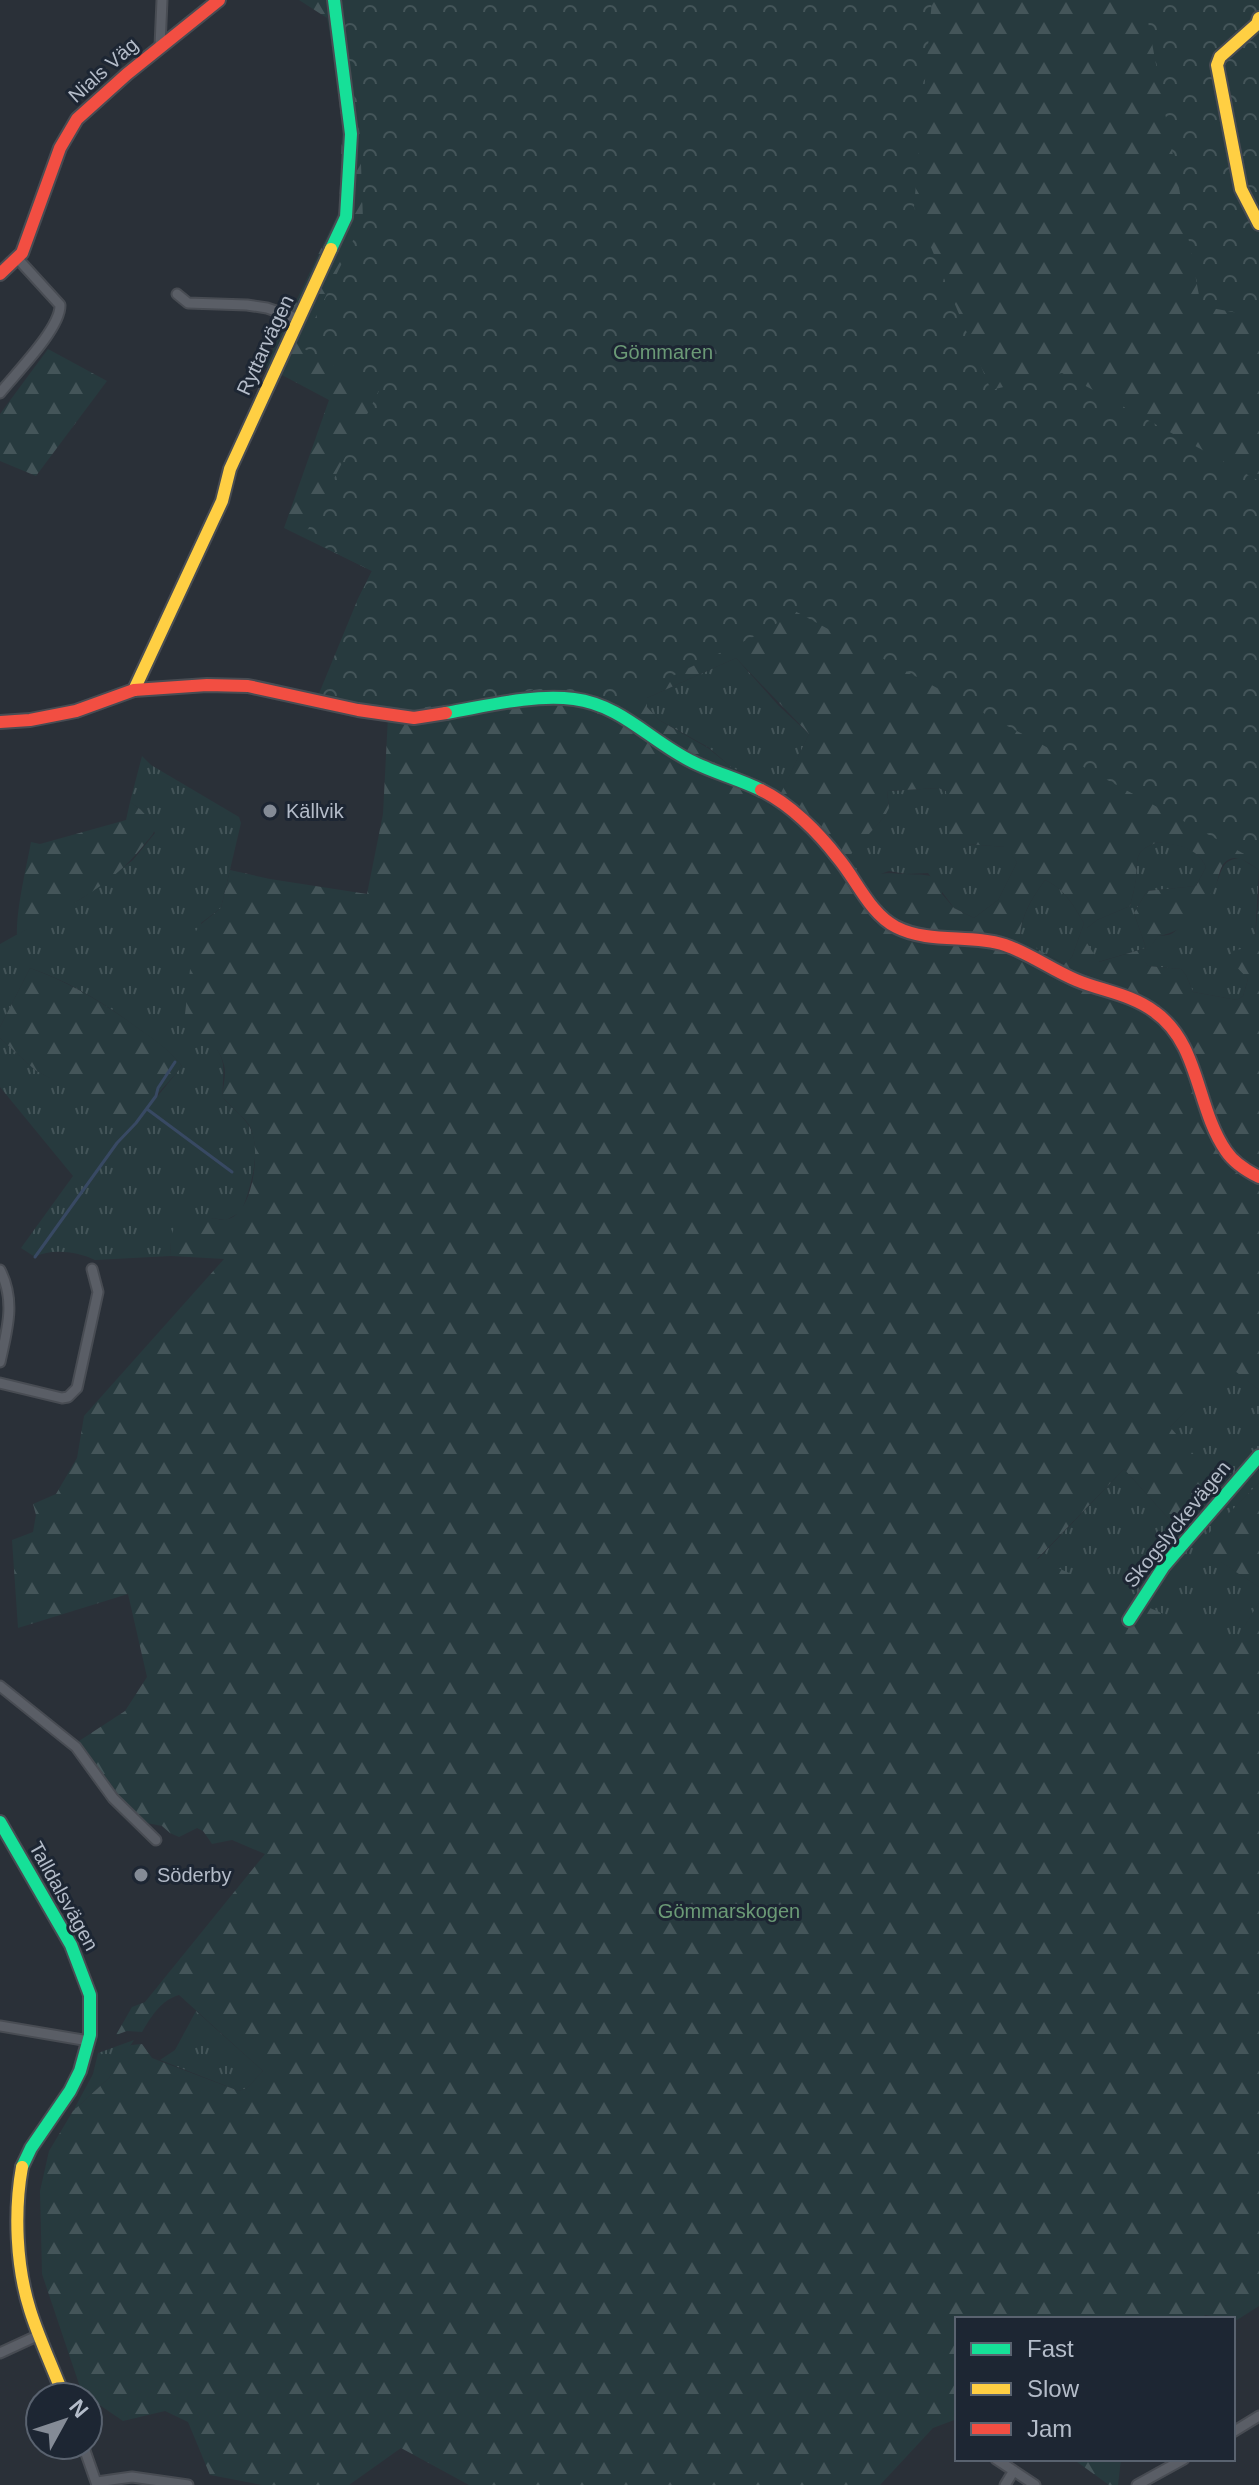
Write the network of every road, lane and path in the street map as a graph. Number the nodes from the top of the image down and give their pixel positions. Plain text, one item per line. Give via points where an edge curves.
1 (162, 0) edge
2 (219, 0) edge
3 (334, 0) edge
4 (1258, 21) edge
5 (160, 46) junction
6 (1259, 224) edge
7 (18, 259) junction
8 (0, 274) edge
9 (177, 294) dead end
10 (299, 319) junction
11 (0, 393) edge
12 (134, 690) junction
13 (0, 722) edge
14 (1259, 1177) edge
15 (92, 1269) dead end
16 (0, 1270) edge
17 (0, 1362) edge
18 (0, 1383) edge
19 (1259, 1456) edge
20 (1129, 1620) dead end
21 (0, 1686) edge
22 (0, 1822) edge
23 (156, 1840) dead end
24 (0, 2026) edge
25 (89, 2041) junction
26 (39, 2335) junction
27 (0, 2353) edge
28 (58, 2381) edge
29 (1259, 2416) edge
30 (1235, 2431) edge
31 (89, 2461) edge
32 (999, 2461) edge
33 (1180, 2461) edge
34 (1013, 2472) junction
35 (153, 2482) edge
36 (97, 2483) edge
37 (188, 2485) edge
38 (1005, 2485) edge
39 (1035, 2485) edge
40 (1137, 2485) edge

1 - 5 street
2 - 5 street, Nials Väg
3 - 10 street, Ryttarvägen via 351,134 348,205
4 - 6 street via 1217,65 1241,189
5 - 7 street, Nials Väg via 71,128
7 - 8 street, Nials Väg
7 - 11 street via 60,305 60,313
9 - 10 street via 188,303 247,305
10 - 12 street, Ryttarvägen
12 - 13 street via 76,711
12 - 14 street via 248,686 414,718 520,700 574,699 605,707 694,763 780,799 838,857 874,908 895,927 1004,945 1154,1011 1185,1048 1226,1152
15 - 18 street via 98,1292 73,1394 62,1398
16 - 17 street via 10,1298
19 - 20 street, Skogslyckevägen via 1164,1566
21 - 23 street via 76,1747 113,1798
22 - 25 street, Talldalsvägen via 81,1967 90,1995
24 - 25 street
25 - 26 street, Talldalsvägen via 76,2081 31,2148 20,2178 20,2258
26 - 27 street
26 - 28 street, Talldalsvägen
29 - 30 street
31 - 36 street
32 - 34 street
33 - 40 street
34 - 38 street
34 - 39 street
35 - 36 street via 132,2477
35 - 37 street

